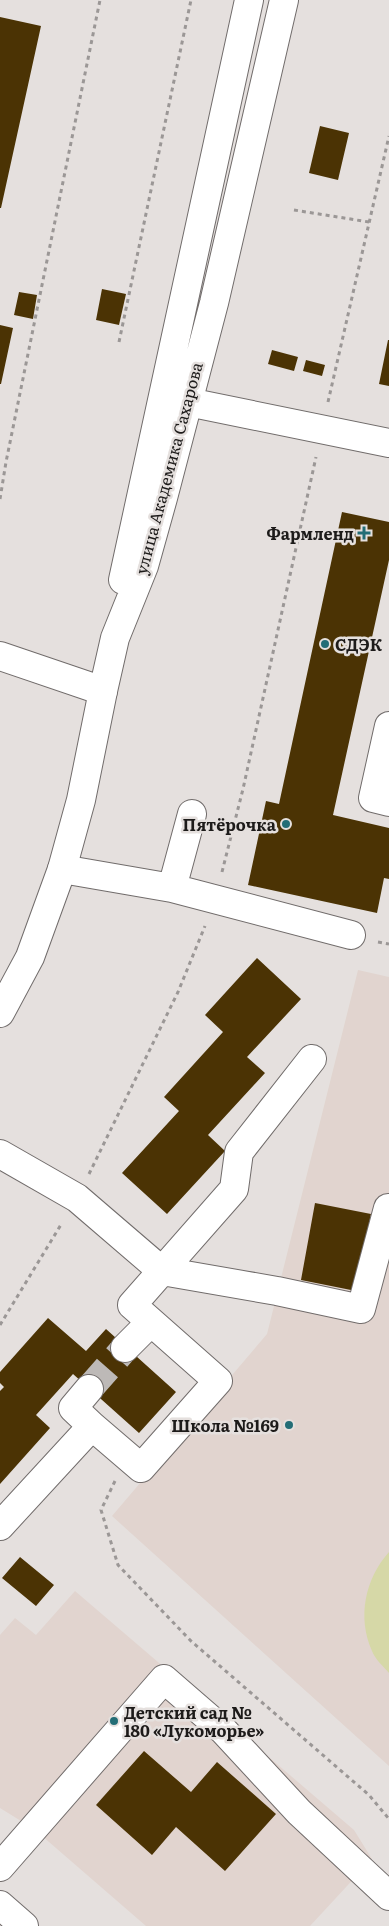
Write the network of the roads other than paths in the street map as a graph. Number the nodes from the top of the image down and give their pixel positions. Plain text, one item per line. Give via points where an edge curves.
1 (249, 0) edge
2 (284, 0) edge
3 (176, 399) junction
4 (389, 443) edge
5 (0, 656) edge
6 (102, 691) junction
7 (389, 726) edge
8 (389, 802) edge
9 (192, 814) dead end
10 (62, 869) junction
11 (172, 888) junction
12 (351, 935) dead end
13 (0, 1013) edge
14 (312, 1059) dead end
15 (0, 1154) edge
16 (389, 1208) edge
17 (162, 1270) junction
18 (151, 1322) junction
19 (125, 1348) tunnel mouth
20 (89, 1389) tunnel mouth
21 (92, 1426) junction
22 (0, 1526) edge
23 (0, 1867) edge
24 (389, 1896) edge
25 (0, 1905) edge
26 (24, 1926) edge

1 - 3 main road
2 - 3 main road, улица Академика Сахарова via 214,303
3 - 4 main road
3 - 6 main road, улица Академика Сахарова via 164,498 144,566 115,638
5 - 6 main road
6 - 10 main road, улица Академика Сахарова via 81,800
7 - 8 main road via 373,798
9 - 11 main road
10 - 11 main road
10 - 13 main road, улица Академика Сахарова via 30,957
11 - 12 main road
14 - 17 main road via 240,1152 234,1189
15 - 17 main road via 77,1198
16 - 17 main road via 361,1309
17 - 18 main road via 132,1304
18 - 19 main road
18 - 21 main road via 218,1381 140,1468
20 - 21 main road via 73,1408
21 - 22 main road
23 - 24 main road via 164,1679 224,1731 299,1812
25 - 26 main road

